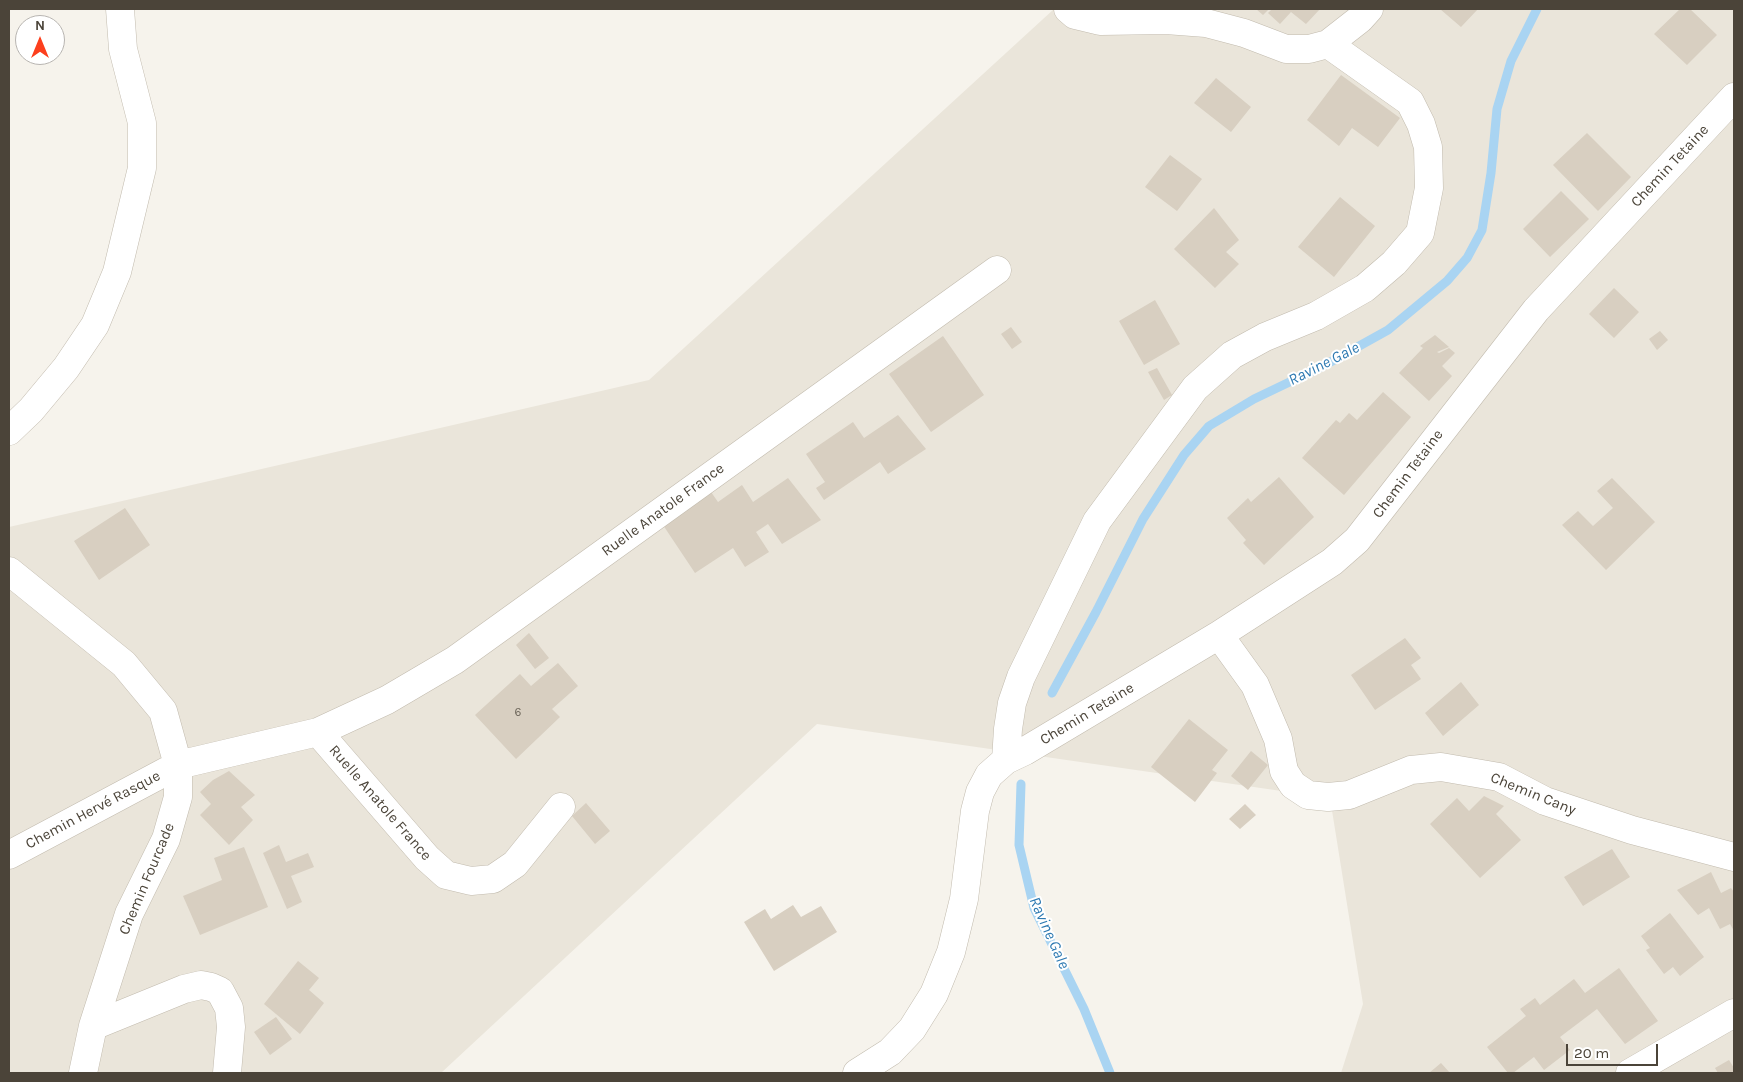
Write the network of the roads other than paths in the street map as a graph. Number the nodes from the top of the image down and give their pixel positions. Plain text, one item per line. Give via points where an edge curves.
1 (120, 9) edge
2 (1068, 9) edge
3 (1369, 9) edge
4 (1328, 44) junction
5 (1734, 97) edge
6 (998, 270) dead end
7 (9, 431) edge
8 (9, 571) edge
9 (1219, 635) junction
10 (318, 732) junction
11 (1006, 760) junction
12 (178, 765) junction
13 (561, 807) dead end
14 (9, 855) edge
15 (1734, 857) edge
16 (1734, 1013) edge
17 (93, 1026) junction
18 (83, 1073) edge
19 (227, 1073) edge
20 (857, 1073) edge
21 (1630, 1073) edge

1 - 7 street via 123,49 142,123 142,168 122,254 95,324 66,368
2 - 4 street via 1075,15 1100,21 1206,23 1286,49 1309,49
3 - 4 street
4 - 11 street via 1410,102 1421,124 1428,147 1429,188 1420,233 1394,263 1365,288 1316,316 1232,355 1195,388 1097,521 1021,677 1012,703
5 - 9 street, Chemin Tetaine via 1536,310 1357,540 1332,562
6 - 10 street, Ruelle Anatole France via 455,660 387,700
8 - 12 street, Chemin Fourcade via 124,664 163,711
9 - 11 street, Chemin Tetaine
9 - 15 street, Chemin Cany via 1255,685 1278,739 1284,771 1293,785 1308,795 1349,795 1411,770 1441,767 1499,778 1545,801 1632,830
10 - 12 street, Ruelle Anatole France
10 - 13 street, Ruelle Anatole France via 427,858 446,875 471,881 493,879 515,864
11 - 20 street, Chemin Tetaine via 989,775 980,792 964,899 951,952 934,994 912,1029 890,1052
12 - 14 street, Chemin Hervé Rasque
12 - 17 street, Chemin Fourcade via 178,796 166,839 129,914
16 - 21 street
17 - 18 street, Chemin Fourcade
17 - 19 street via 184,988 211,987 220,991 229,1008 231,1027

